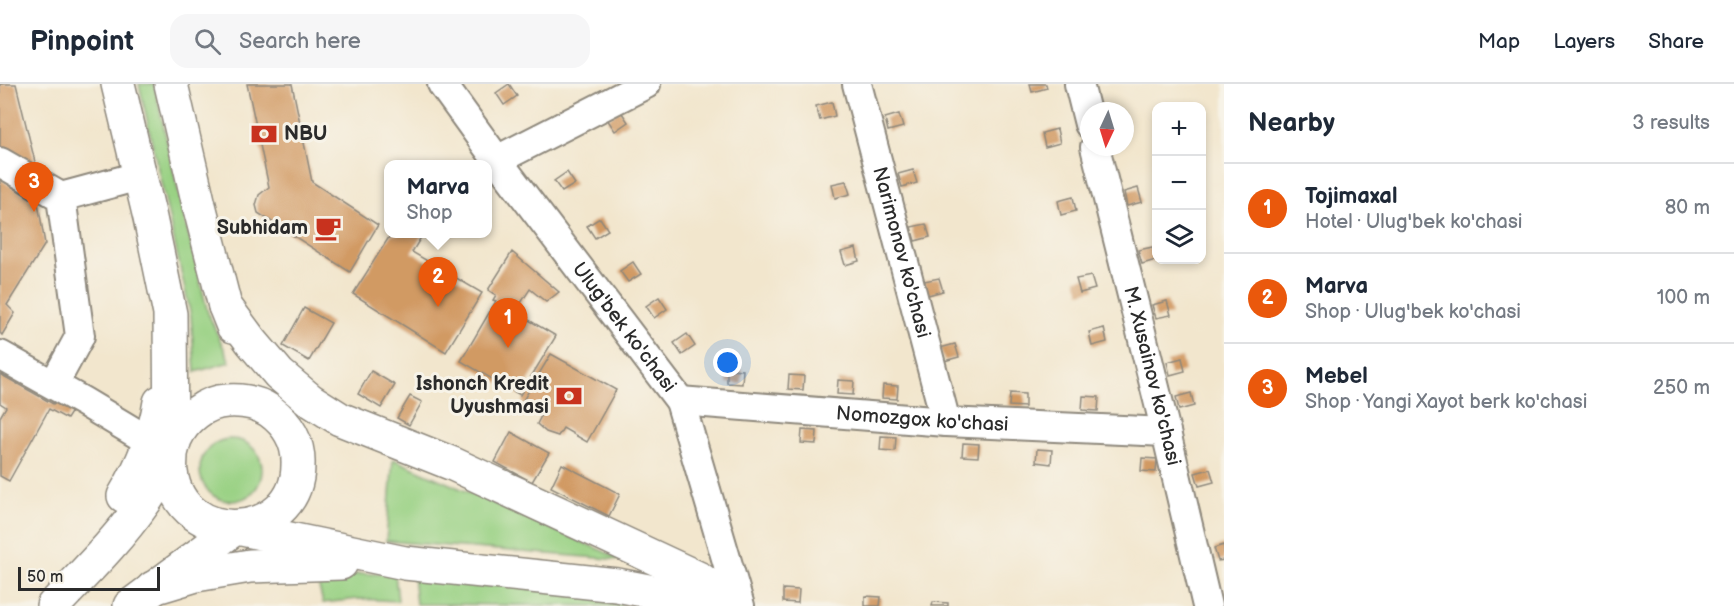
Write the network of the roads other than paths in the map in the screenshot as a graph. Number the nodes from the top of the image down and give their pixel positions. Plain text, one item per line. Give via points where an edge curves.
1 (118, 84) edge
2 (171, 84) edge
3 (442, 84) edge
4 (646, 84) edge
5 (856, 84) edge
6 (1079, 84) edge
7 (1084, 102) edge
8 (1097, 156) edge
9 (497, 160) junction
10 (0, 162) edge
11 (140, 177) junction
12 (61, 197) junction
13 (225, 306) junction
14 (0, 355) edge
15 (54, 384) junction
16 (680, 401) junction
17 (267, 409) junction
18 (340, 419) junction
19 (946, 422) junction
20 (1167, 432) junction
21 (160, 448) junction
22 (235, 528) junction
23 (405, 563) junction
24 (141, 597) edge
25 (53, 606) edge
26 (726, 606) edge
27 (738, 606) edge
28 (1207, 606) edge

1 - 11 main road
2 - 13 main road
3 - 9 street, Ulug'bek ko'chasi
4 - 9 street
5 - 19 street, Narimonov ko'chasi
6 - 7 street
8 - 20 street, M. Xusainov ko'chasi
9 - 16 street, Ulug'bek ko'chasi
10 - 12 street
11 - 12 street
11 - 21 main road via 170,314
12 - 15 street via 80,336
13 - 17 main road
13 - 18 main road via 279,374
14 - 15 street
15 - 21 street
16 - 19 street, Nomozgox ko'chasi
16 - 27 street, Ulug'bek ko'chasi
17 - 18 main road
17 - 21 main road via 237,400 207,406 194,414 175,439
17 - 22 main road via 294,439 298,453 296,480 274,514
18 - 27 main road via 453,464 700,579
19 - 20 street, Nomozgox ko'chasi
20 - 28 street, M. Xusainov ko'chasi
21 - 22 main road via 186,506 200,518
21 - 25 main road via 144,503
22 - 23 main road
22 - 24 main road
23 - 24 main road via 250,566 196,575
23 - 26 main road via 617,585

